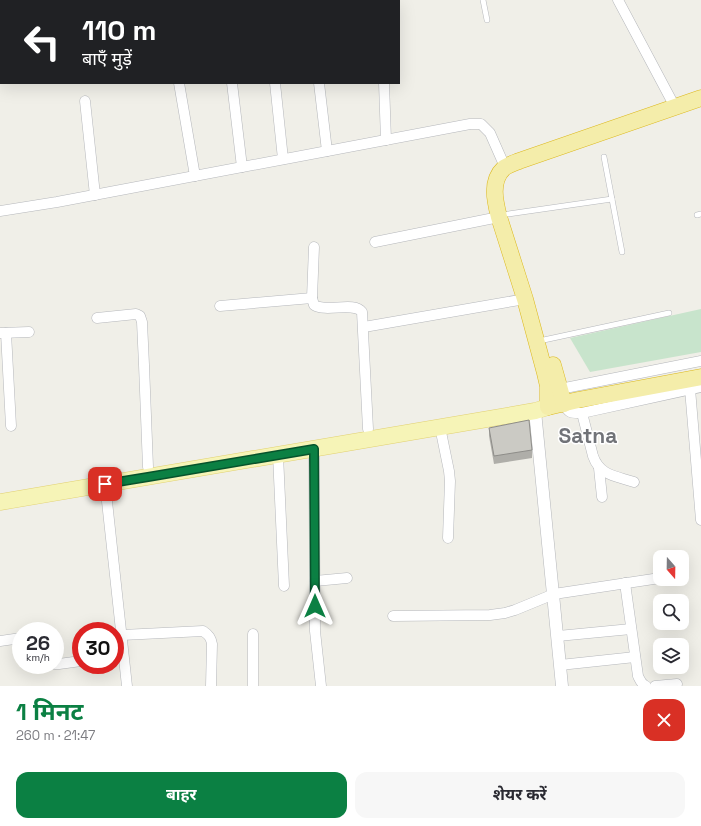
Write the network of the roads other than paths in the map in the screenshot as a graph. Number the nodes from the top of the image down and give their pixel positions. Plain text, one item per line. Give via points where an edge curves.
1 (483, 0) edge
2 (618, 0) edge
3 (487, 20) dead end
4 (180, 84) edge
5 (232, 84) edge
6 (274, 84) edge
7 (319, 84) edge
8 (384, 84) edge
9 (701, 98) edge
10 (85, 101) dead end
11 (675, 107) junction
12 (701, 108) edge
13 (386, 140) junction
14 (326, 151) junction
15 (604, 157) dead end
16 (283, 159) junction
17 (242, 167) junction
18 (505, 167) junction
19 (195, 176) junction
20 (95, 195) junction
21 (612, 199) junction
22 (0, 211) edge
23 (504, 216) junction
24 (375, 242) dead end
25 (314, 247) dead end
26 (622, 252) dead end
27 (312, 298) junction
28 (525, 299) junction
29 (220, 306) dead end
30 (669, 313) dead end
31 (97, 318) dead end
32 (364, 326) junction
33 (29, 332) dead end
34 (3, 333) edge
35 (541, 341) junction
36 (701, 361) edge
37 (701, 377) edge
38 (701, 388) edge
39 (690, 390) junction
40 (562, 402) junction
41 (12, 426) dead end
42 (440, 427) junction
43 (368, 430) junction
44 (314, 449) junction
45 (278, 455) junction
46 (148, 467) junction
47 (599, 468) junction
48 (634, 482) dead end
49 (105, 484) junction
50 (0, 494) edge
51 (602, 497) dead end
52 (0, 502) edge
53 (701, 520) edge
54 (448, 538) dead end
55 (347, 578) dead end
56 (653, 579) edge
57 (315, 581) junction
58 (625, 583) junction
59 (284, 586) dead end
60 (554, 594) junction
61 (393, 616) dead end
62 (121, 622) edge
63 (631, 629) junction
64 (124, 634) edge
65 (253, 634) dead end
66 (558, 636) junction
67 (12, 639) edge
68 (0, 641) edge
69 (636, 658) junction
70 (560, 665) junction
71 (124, 674) edge
72 (677, 684) dead end
73 (127, 686) edge
74 (212, 686) edge
75 (253, 686) edge
76 (321, 686) edge
77 (562, 686) edge
78 (646, 686) edge
79 (655, 686) edge

1 - 3 lane
2 - 11 street
4 - 19 street
5 - 17 street
6 - 16 street
7 - 14 street
8 - 13 street
9 - 11 highway
10 - 20 street
11 - 18 highway
12 - 23 highway via 521,171 507,182
13 - 14 street
13 - 18 street via 481,124 490,133
14 - 16 street
15 - 21 lane
16 - 17 street
17 - 19 street
18 - 23 highway via 495,184 496,205
19 - 20 street
20 - 22 street
21 - 23 lane
21 - 26 lane
23 - 24 street
23 - 28 highway
23 - 35 highway via 534,297
25 - 27 street
27 - 29 street
27 - 32 street via 318,308 360,309
28 - 32 street
28 - 35 highway
30 - 35 lane
31 - 46 street via 136,314 140,316
32 - 43 street
33 - 34 street
34 - 41 street
35 - 40 highway
36 - 40 street
37 - 40 highway
38 - 39 street
39 - 40 street
39 - 53 street
40 - 42 main road
40 - 43 main road via 525,403
40 - 47 street
40 - 60 street
42 - 44 main road
42 - 54 street via 450,481
43 - 46 main road
44 - 45 main road
44 - 57 street
45 - 49 main road
45 - 59 street
46 - 50 main road
47 - 48 street
47 - 51 street
49 - 52 main road
49 - 62 street
55 - 57 street
56 - 58 street
57 - 76 street via 315,631
58 - 60 street
58 - 63 street
60 - 61 street via 505,613
60 - 66 street
63 - 66 street
63 - 69 street
64 - 74 street via 203,631 210,637 212,644
65 - 75 street
66 - 70 street
67 - 68 street
69 - 70 street
69 - 78 street via 638,676
70 - 77 street
71 - 73 street
72 - 79 street

